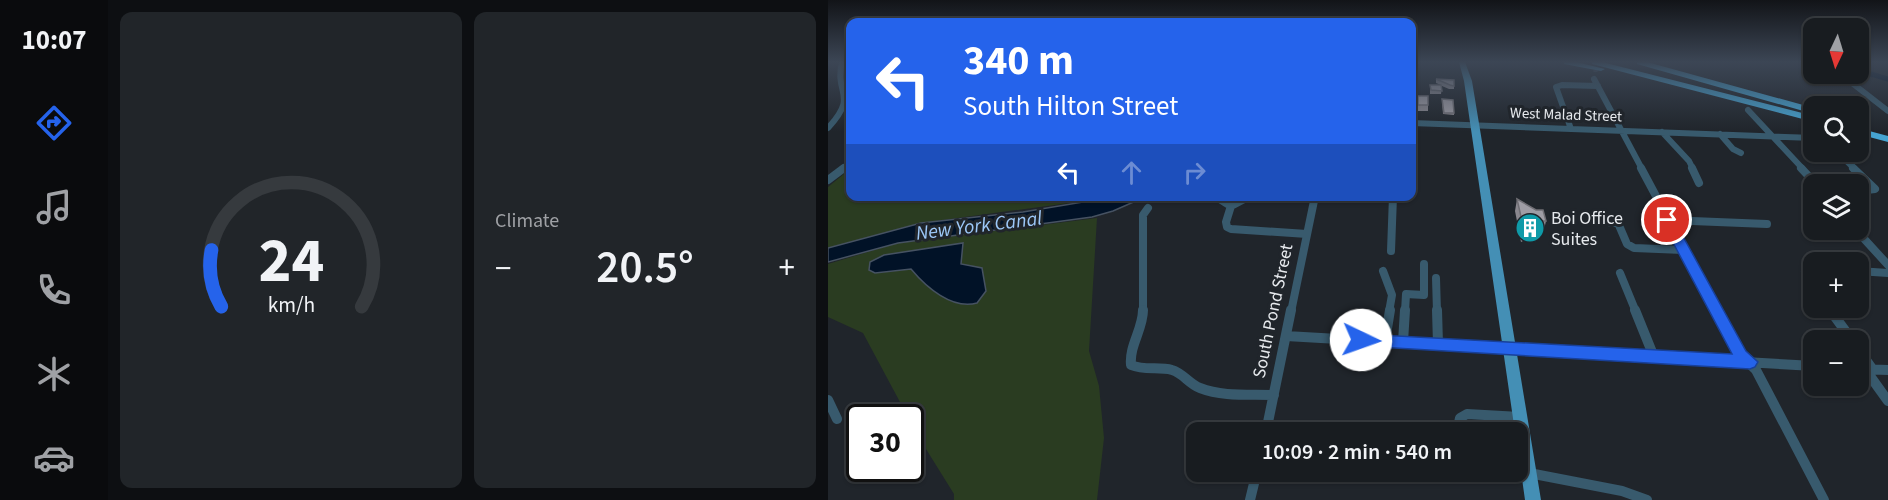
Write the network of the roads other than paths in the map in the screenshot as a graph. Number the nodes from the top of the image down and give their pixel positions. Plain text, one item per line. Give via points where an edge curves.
1 (1468, 85) edge
2 (1561, 85) edge
3 (1597, 85) edge
4 (1664, 85) edge
5 (1676, 85) edge
6 (1711, 85) edge
7 (1723, 85) edge
8 (1855, 85) edge
9 (846, 105) edge
10 (1749, 106) junction
11 (1803, 108) edge
12 (1803, 108) edge
13 (1888, 111) edge
14 (1803, 117) edge
15 (1416, 123) edge
16 (1473, 125) junction
17 (1869, 126) edge
18 (828, 128) edge
19 (1571, 129) junction
20 (1888, 130) edge
21 (1620, 131) junction
22 (1662, 132) junction
23 (1720, 134) junction
24 (1869, 134) edge
25 (1773, 136) junction
26 (1803, 137) edge
27 (1888, 139) edge
28 (1741, 153) dead end
29 (1847, 162) edge
30 (846, 166) edge
31 (1807, 174) edge
32 (1860, 174) edge
33 (828, 180) edge
34 (1699, 183) dead end
35 (1223, 201) edge
36 (1240, 201) edge
37 (1314, 201) edge
38 (1393, 201) edge
39 (1231, 206) junction
40 (1148, 208) dead end
41 (1667, 220) junction
42 (1611, 223) dead end
43 (1767, 224) dead end
44 (1307, 234) junction
45 (1865, 240) edge
46 (1683, 250) junction
47 (1391, 251) dead end
48 (1425, 264) dead end
49 (1888, 265) edge
50 (1383, 271) dead end
51 (1869, 272) edge
52 (1620, 273) dead end
53 (1888, 273) edge
54 (1436, 278) dead end
55 (1286, 336) junction
56 (1385, 341) junction
57 (1403, 342) junction
58 (1438, 344) junction
59 (1509, 348) junction
60 (1654, 357) junction
61 (1750, 362) junction
62 (1803, 365) edge
63 (1869, 369) edge
64 (1888, 370) edge
65 (1869, 373) edge
66 (1274, 395) junction
67 (828, 400) edge
68 (1888, 401) edge
69 (1520, 417) junction
70 (837, 419) dead end
71 (1268, 422) edge
72 (1459, 422) edge
73 (1529, 473) junction
74 (1254, 482) edge
75 (1250, 500) edge
76 (1533, 500) edge
77 (1647, 500) edge
78 (1824, 500) edge

1 - 16 main road
2 - 19 street via 1556,87
3 - 21 street
4 - 10 highway
5 - 10 highway
6 - 11 highway
7 - 12 highway
8 - 13 street
9 - 18 street
10 - 14 highway
10 - 25 street
15 - 16 street, West Malad Street
16 - 19 street, West Malad Street
16 - 59 main road
17 - 20 highway
19 - 21 street, West Malad Street
21 - 22 street, West Malad Street
21 - 41 street
22 - 23 street, West Malad Street
22 - 34 street via 1689,161
23 - 25 street, West Malad Street
23 - 28 street
24 - 27 highway
25 - 26 street, West Malad Street
25 - 31 street
29 - 32 street
30 - 33 street
35 - 39 street
36 - 39 street
37 - 44 street, South Pond Street
38 - 47 street
39 - 44 street via 1226,222 1232,230
40 - 66 street via 1143,215 1143,322 1130,357 1131,365 1172,370 1199,388 1215,392
41 - 43 street
41 - 46 street
42 - 46 street via 1618,223 1627,244 1634,248
44 - 55 street, South Pond Street
45 - 49 street
46 - 61 street via 1741,355
48 - 57 street via 1424,295 1406,294
50 - 56 street via 1392,296
51 - 53 street
52 - 60 street
54 - 58 street
55 - 56 street
55 - 66 street, South Pond Street
56 - 57 street
57 - 58 street
58 - 59 street
59 - 60 street
59 - 69 main road
60 - 61 street
61 - 62 street
61 - 78 street
63 - 64 street
65 - 68 street
66 - 71 street, South Pond Street
67 - 70 street
69 - 72 street via 1467,414
69 - 73 main road
73 - 76 main road
73 - 77 street via 1622,491
74 - 75 street

